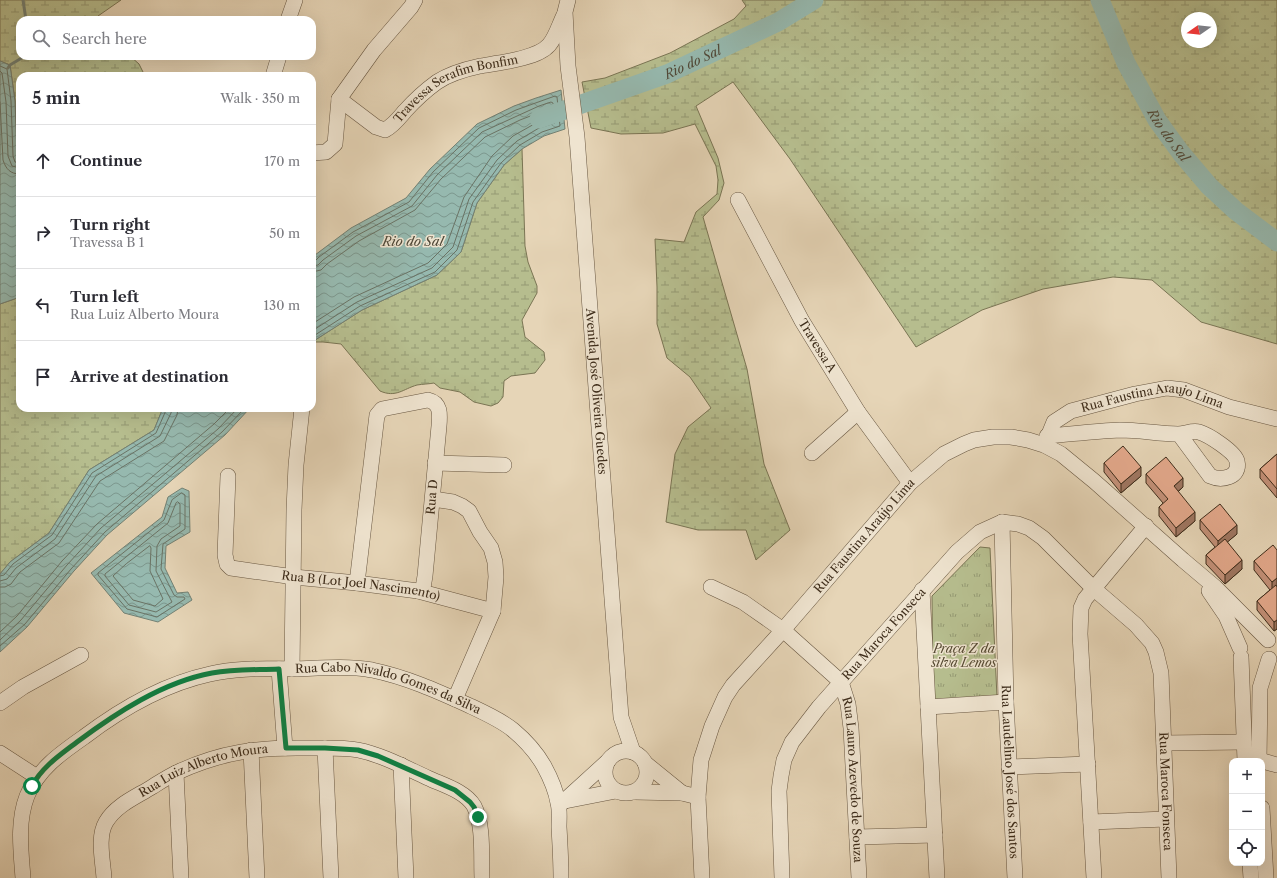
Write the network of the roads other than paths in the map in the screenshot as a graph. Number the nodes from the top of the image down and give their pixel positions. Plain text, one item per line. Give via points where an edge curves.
1 (295, 0) edge
2 (416, 0) edge
3 (566, 6) edge
4 (289, 16) edge
5 (278, 60) edge
6 (274, 72) edge
7 (339, 99) junction
8 (316, 153) edge
9 (738, 200) dead end
10 (302, 412) edge
11 (858, 412) junction
12 (1277, 419) edge
13 (1179, 434) dead end
14 (1046, 440) junction
15 (812, 453) dead end
16 (435, 463) junction
17 (504, 465) dead end
18 (228, 476) dead end
19 (910, 484) junction
20 (433, 499) junction
21 (1002, 522) junction
22 (1146, 526) junction
23 (1183, 560) junction
24 (294, 577) junction
25 (357, 583) junction
26 (712, 587) dead end
27 (1093, 588) junction
28 (922, 590) junction
29 (418, 591) junction
30 (493, 611) junction
31 (783, 630) junction
32 (1271, 651) edge
33 (1241, 653) junction
34 (81, 655) dead end
35 (285, 669) junction
36 (841, 682) junction
37 (455, 699) junction
38 (1006, 702) junction
39 (0, 703) edge
40 (928, 707) junction
41 (621, 717) junction
42 (1244, 742) junction
43 (1164, 743) junction
44 (286, 748) junction
45 (325, 748) junction
46 (251, 750) junction
47 (633, 752) junction
48 (0, 754) edge
49 (611, 758) junction
50 (1253, 758) edge
51 (1255, 758) edge
52 (645, 763) junction
53 (1265, 763) edge
54 (1088, 764) junction
55 (1277, 765) edge
56 (401, 766) junction
57 (1010, 768) junction
58 (176, 772) junction
59 (37, 777) junction
60 (616, 791) junction
61 (635, 792) junction
62 (682, 793) junction
63 (698, 797) junction
64 (561, 802) junction
65 (1166, 819) junction
66 (1091, 822) junction
67 (1263, 830) edge
68 (935, 835) junction
69 (857, 837) junction
70 (1250, 866) edge
71 (23, 878) edge
72 (104, 878) edge
73 (181, 878) edge
74 (257, 878) edge
75 (330, 878) edge
76 (406, 878) edge
77 (482, 878) edge
78 (561, 878) edge
79 (702, 878) edge
80 (782, 878) edge
81 (859, 878) edge
82 (937, 878) edge
83 (1015, 878) edge
84 (1094, 878) edge
85 (1169, 878) edge
86 (1251, 878) edge
87 (1266, 878) edge

1 - 4 street
2 - 7 street via 374,50
3 - 7 street, Travessa Serafim Bonfim via 555,35 545,49 458,73 437,82 385,130 376,128
3 - 41 street, Avenida José Oliveira Guedes via 568,66 577,137
5 - 6 street
7 - 8 street via 335,144 326,152
9 - 11 street, Travessa A via 802,321
10 - 24 street via 295,495
11 - 15 street
11 - 19 street, Travessa A
12 - 14 street, Rua Faustina Araujo Lima via 1229,407 1184,390 1167,388 1071,411 1054,422
13 - 14 street via 1120,430
14 - 19 street, Rua Faustina Araújo Lima via 1000,436 974,440 944,454
14 - 22 street, Rua Faustina Araújo Lima
16 - 17 street
16 - 20 street, Rua D
16 - 25 street, Rua D via 440,415 434,402 424,400 382,409 378,413
18 - 24 street, Rua B (Lot Joel Nascimento) via 225,555 228,566
19 - 31 street, Rua Faustina Araújo Lima
20 - 29 street, Rua D via 425,576 423,588
20 - 30 street via 452,502 467,509 489,545 495,569
21 - 27 street, Rua Maroca Fonseca via 1023,525 1036,532
21 - 28 street, Rua Maroca Fonseca via 980,532 970,540
21 - 38 street, Rua Laudelino José dos Santos
22 - 23 street, Rua Faustina Araújo Lima
22 - 27 street
23 - 32 street, Rua Faustina Araújo Lima via 1215,587
23 - 33 street, Rua Faustina Araújo Lima via 1221,608
24 - 25 street, Rua B (Lot Joel Nascimento)
24 - 35 street
25 - 29 street, Rua B (Lot Joel Nascimento)
26 - 31 street via 736,598
27 - 43 street, Rua Maroca Fonseca via 1136,625 1152,643 1161,673
27 - 54 street via 1081,608 1080,620
28 - 36 street, Rua Maroca Fonseca
28 - 40 street
29 - 30 street, Rua B (Lot Joel Nascimento)
30 - 37 street
31 - 36 street
31 - 63 street, Rua Faustina Araújo Lima via 733,685 719,709 701,760
32 - 33 street via 1265,663 1254,666 1249,665
32 - 33 street via 1264,636 1254,634 1244,639
32 - 51 street via 1260,688
33 - 42 street
34 - 39 street
35 - 37 street, Rua Cabo Nivaldo Gomes da Silva via 370,670 398,676
35 - 44 street
35 - 59 street, Rua Cabo Nivaldo Gomes da Silva via 211,673 178,683 97,727 47,765
36 - 69 street, Rua Lauro Azevedo de Souza via 848,704 851,728
36 - 80 street, Rua Maroca Fonseca via 792,742 784,760 779,791
37 - 64 street, Rua Cabo Nivaldo Gomes da Silva via 512,729 527,742 544,766
38 - 40 street
38 - 57 street, Rua Laudelino José dos Santos
40 - 68 street
41 - 47 street, Avenida José Oliveira Guedes
41 - 49 street, Avenida José Oliveira Guedes
42 - 43 street
42 - 50 street
43 - 65 street, Rua Maroca Fonseca
44 - 45 street, Rua Luiz Alberto Moura
44 - 46 street, Rua Luiz Alberto Moura
45 - 56 street, Rua Luiz Alberto Moura via 358,750
45 - 75 street
46 - 58 street, Rua Luiz Alberto Moura via 211,759
46 - 74 street
47 - 49 street via 619,752
47 - 52 street
48 - 59 street
49 - 60 street via 605,774 607,781
49 - 64 street
52 - 61 street via 647,776 641,788
52 - 62 street
53 - 55 street
54 - 57 street
54 - 66 street
56 - 76 street
56 - 77 street, Rua Luiz Alberto Moura via 455,790 474,807 480,834
57 - 83 street, Rua Laudelino José dos Santos
58 - 72 street, Rua Luiz Alberto Moura via 123,805 106,822 102,833
58 - 73 street
59 - 71 street, Rua Cabo Nivaldo Gomes da Silva via 27,797 23,813 20,838
60 - 61 street via 629,794
60 - 64 street
61 - 62 street
62 - 63 street
63 - 79 street, Rua Faustina Araújo Lima
64 - 78 street, Rua Cabo Nivaldo Gomes da Silva
65 - 66 street
65 - 85 street, Rua Maroca Fonseca
66 - 84 street
67 - 87 street
68 - 69 street
68 - 82 street
69 - 81 street, Rua Lauro Azevedo de Souza
70 - 86 street

